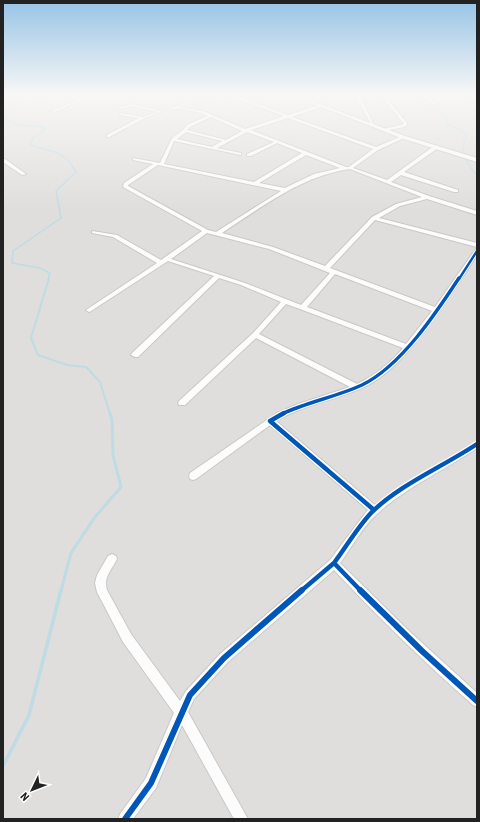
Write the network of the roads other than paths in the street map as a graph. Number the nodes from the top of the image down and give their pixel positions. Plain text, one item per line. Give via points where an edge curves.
1 (113, 133) edge
2 (181, 133) edge
3 (195, 133) edge
4 (241, 133) edge
5 (253, 133) edge
6 (335, 133) edge
7 (394, 133) edge
8 (108, 136) dead end
9 (403, 137) junction
10 (173, 139) junction
11 (226, 141) junction
12 (277, 142) junction
13 (436, 147) junction
14 (214, 148) junction
15 (376, 149) junction
16 (306, 153) junction
17 (239, 154) dead end
18 (249, 155) dead end
19 (135, 159) dead end
20 (475, 159) edge
21 (3, 160) edge
22 (160, 163) junction
23 (347, 168) junction
24 (401, 173) junction
25 (24, 174) dead end
26 (388, 182) junction
27 (254, 184) junction
28 (285, 190) junction
29 (456, 191) dead end
30 (427, 197) junction
31 (477, 213) edge
32 (374, 218) junction
33 (206, 231) junction
34 (94, 232) dead end
35 (217, 234) junction
36 (477, 245) edge
37 (477, 251) edge
38 (167, 259) junction
39 (161, 263) junction
40 (326, 269) junction
41 (334, 272) junction
42 (218, 276) junction
43 (285, 301) junction
44 (302, 308) junction
45 (89, 310) dead end
46 (436, 310) junction
47 (255, 335) junction
48 (406, 347) junction
49 (135, 355) dead end
50 (357, 387) junction
51 (182, 403) dead end
52 (270, 421) junction
53 (477, 444) edge
54 (193, 476) dead end
55 (374, 510) junction
56 (112, 559) dead end
57 (334, 563) junction
58 (477, 702) edge
59 (181, 712) junction
60 (125, 819) edge
61 (241, 819) edge

1 - 8 street
2 - 10 street
3 - 11 street
4 - 11 street
5 - 12 street
6 - 15 street
7 - 9 street
9 - 13 street
9 - 15 street
10 - 14 street
10 - 22 street
11 - 14 street
12 - 16 street
12 - 18 street
13 - 20 street
13 - 24 street
14 - 17 street
15 - 23 street
16 - 23 street
16 - 27 street
19 - 22 street
21 - 25 street
22 - 27 street
22 - 33 street via 124,187
23 - 26 street
23 - 28 street via 315,176
24 - 26 street
24 - 29 street
26 - 30 street
27 - 28 street
28 - 35 street
30 - 31 street
30 - 32 street via 398,205
32 - 36 street
32 - 40 street
33 - 35 street
33 - 38 street
34 - 39 street via 115,236
35 - 40 street via 271,248
37 - 46 street
38 - 39 street
38 - 42 street
39 - 45 street
40 - 41 street
41 - 44 street
41 - 46 street
42 - 43 street
42 - 49 street
43 - 44 street
43 - 47 street
44 - 48 street
46 - 48 street
47 - 50 street
47 - 51 street
48 - 50 street via 391,365
50 - 52 street via 286,412
52 - 54 street
52 - 55 street
53 - 55 street
55 - 57 street
56 - 59 street via 101,577 99,584 102,592 127,638
57 - 58 street via 426,657
57 - 59 street via 224,658 190,695
59 - 60 street via 151,783
59 - 61 street

